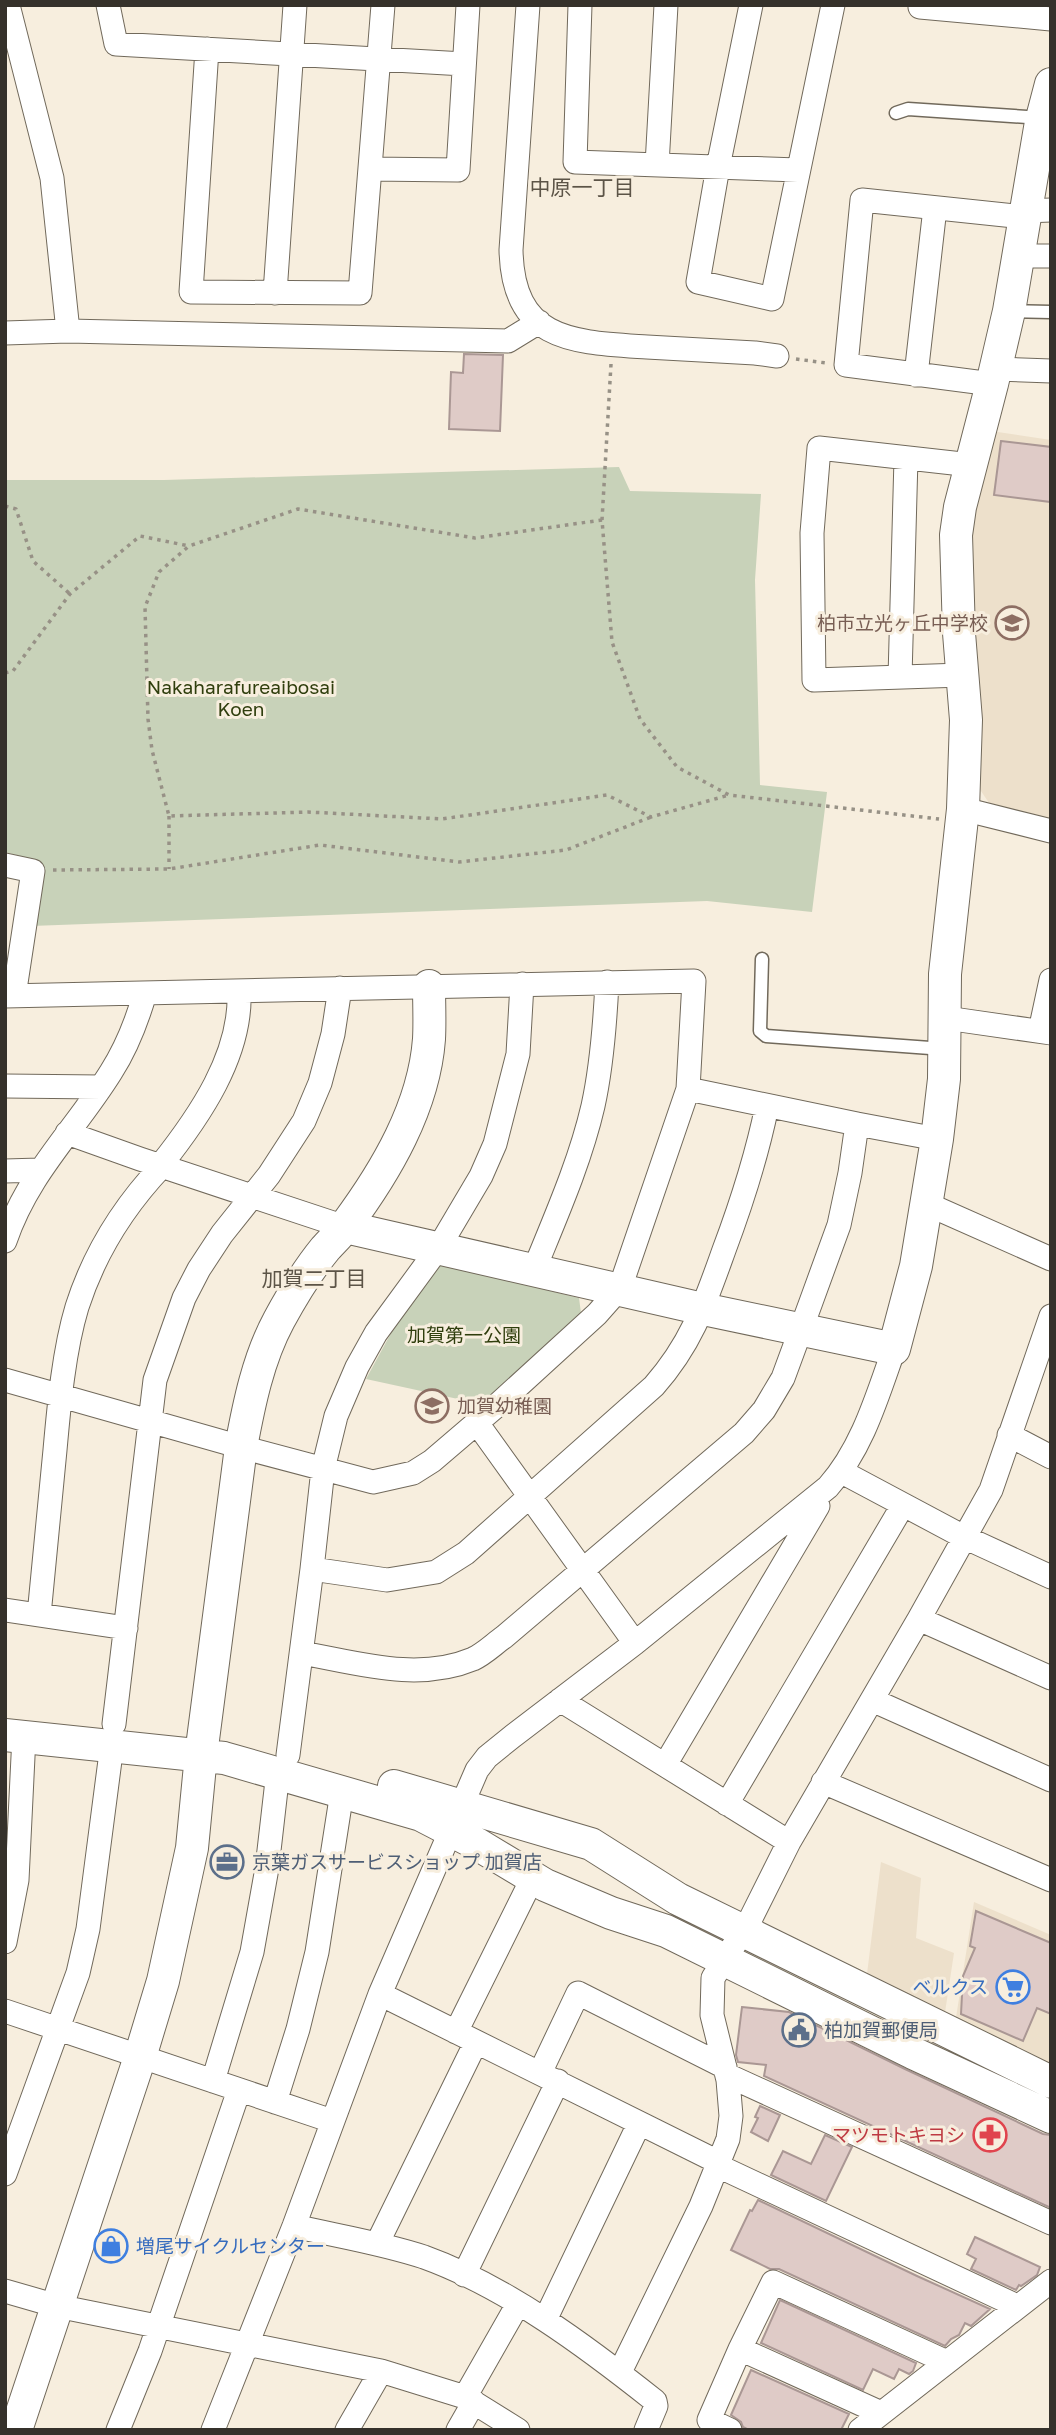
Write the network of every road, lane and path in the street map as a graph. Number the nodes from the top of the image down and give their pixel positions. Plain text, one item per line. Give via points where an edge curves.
1 (8, 5) edge
2 (108, 5) edge
3 (295, 5) edge
4 (383, 5) edge
5 (468, 5) edge
6 (528, 5) edge
7 (580, 5) edge
8 (666, 5) edge
9 (751, 5) edge
10 (833, 5) edge
11 (921, 5) edge
12 (973, 8) edge
13 (1051, 19) edge
14 (11, 43) edge
15 (208, 49) junction
16 (292, 54) junction
17 (378, 59) junction
18 (464, 64) junction
19 (1051, 84) edge
20 (896, 113) dead end
21 (1045, 120) edge
22 (657, 165) junction
23 (718, 167) junction
24 (370, 169) junction
25 (798, 170) junction
26 (935, 208) junction
27 (1033, 213) edge
28 (1017, 256) junction
29 (1051, 256) edge
30 (275, 293) junction
31 (1009, 312) junction
32 (1051, 312) edge
33 (539, 322) junction
34 (68, 331) junction
35 (5, 333) edge
36 (612, 345) junction
37 (777, 356) joint
38 (846, 365) junction
39 (1051, 371) edge
40 (916, 374) junction
41 (994, 376) junction
42 (906, 457) junction
43 (971, 465) junction
44 (5, 506) edge
45 (602, 520) junction
46 (189, 546) junction
47 (70, 594) junction
48 (5, 673) edge
49 (962, 675) junction
50 (900, 677) junction
51 (729, 795) junction
52 (169, 816) junction
53 (962, 816) junction
54 (651, 817) junction
55 (1051, 831) edge
56 (5, 865) edge
57 (169, 869) junction
58 (33, 871) junction
59 (762, 959) dead end
60 (1051, 980) edge
61 (607, 982) junction
62 (522, 984) junction
63 (429, 986) junction
64 (340, 988) junction
65 (239, 991) junction
66 (145, 993) junction
67 (10, 996) edge
68 (946, 1018) junction
69 (1045, 1032) edge
70 (945, 1049) junction
71 (5, 1086) edge
72 (101, 1087) junction
73 (688, 1089) junction
74 (767, 1106) junction
75 (857, 1124) junction
76 (67, 1133) junction
77 (937, 1139) junction
78 (161, 1166) junction
79 (40, 1170) junction
80 (5, 1171) edge
81 (251, 1196) junction
82 (927, 1203) junction
83 (345, 1227) junction
84 (5, 1241) edge
85 (439, 1247) junction
86 (1051, 1259) edge
87 (534, 1269) junction
88 (620, 1288) junction
89 (703, 1309) junction
90 (1051, 1315) edge
91 (802, 1329) junction
92 (894, 1349) junction
93 (5, 1380) edge
94 (60, 1396) junction
95 (149, 1419) junction
96 (477, 1423) junction
97 (1009, 1435) junction
98 (241, 1447) junction
99 (1051, 1457) edge
100 (323, 1469) junction
101 (835, 1480) junction
102 (530, 1495) junction
103 (903, 1505) junction
104 (964, 1537) junction
105 (313, 1569) junction
106 (582, 1571) junction
107 (1051, 1577) edge
108 (5, 1610) edge
109 (39, 1615) junction
110 (919, 1619) junction
111 (125, 1628) junction
112 (635, 1643) junction
113 (302, 1653) junction
114 (1051, 1678) edge
115 (560, 1700) junction
116 (872, 1700) junction
117 (11, 1729) edge
118 (113, 1735) junction
119 (202, 1746) junction
120 (283, 1764) junction
121 (665, 1765) junction
122 (1051, 1780) edge
123 (824, 1782) junction
124 (342, 1792) junction
125 (727, 1804) junction
126 (456, 1818) junction
127 (789, 1842) junction
128 (533, 1877) junction
129 (1051, 1880) edge
130 (743, 1931) junction
131 (5, 1941) edge
132 (724, 1960) junction
133 (871, 1993) junction
134 (380, 1994) junction
135 (5, 2011) edge
136 (857, 2026) junction
137 (57, 2031) junction
138 (466, 2037) junction
139 (140, 2057) junction
140 (726, 2071) junction
141 (549, 2077) junction
142 (213, 2081) junction
143 (1051, 2082) edge
144 (239, 2090) junction
145 (275, 2102) junction
146 (1051, 2117) edge
147 (332, 2121) junction
148 (639, 2124) junction
149 (717, 2163) junction
150 (5, 2174) edge
151 (1051, 2223) edge
152 (294, 2226) junction
153 (377, 2244) junction
154 (464, 2274) junction
155 (1051, 2281) edge
156 (5, 2291) edge
157 (519, 2304) junction
158 (57, 2306) junction
159 (1017, 2306) junction
160 (545, 2320) junction
161 (159, 2327) junction
162 (248, 2344) junction
163 (740, 2348) junction
164 (947, 2362) junction
165 (381, 2371) junction
166 (620, 2372) junction
167 (469, 2400) junction
168 (881, 2413) junction
169 (16, 2430) edge
170 (118, 2430) edge
171 (213, 2430) edge
172 (347, 2430) edge
173 (458, 2430) edge
174 (518, 2430) edge
175 (646, 2430) edge
176 (730, 2430) edge
177 (860, 2430) edge

1 - 14 street
2 - 15 street via 116,44
3 - 16 street
4 - 17 street
5 - 18 street
6 - 33 street via 511,250 516,290
7 - 22 street via 575,162
8 - 22 street
9 - 23 street
10 - 25 street
11 - 12 street
12 - 13 street
14 - 34 street via 51,178
15 - 16 street
15 - 30 street via 191,292
16 - 17 street
16 - 30 street
17 - 18 street
17 - 24 street
18 - 24 street via 458,170
19 - 21 street
20 - 21 lane via 908,109
21 - 27 street
22 - 23 street
23 - 25 street
23 - 25 street via 698,282 772,299
24 - 30 street via 360,293
26 - 27 street
26 - 38 street via 862,200
26 - 40 street
27 - 28 street
28 - 29 street
28 - 31 street
31 - 32 lane
31 - 41 street
33 - 34 street via 508,341
33 - 36 street via 576,341
34 - 35 street
36 - 37 street
36 - 45 path
37 - 38 path
38 - 40 street
39 - 41 street
40 - 41 street
41 - 43 street
42 - 43 street
42 - 50 street
42 - 50 street via 819,448 812,533 814,680
43 - 49 street via 956,535
44 - 47 path via 16,509 33,561
45 - 46 path via 475,538 298,509
45 - 51 path via 611,642 640,719 677,767
46 - 47 path via 140,536
46 - 52 path via 159,572 145,607 148,719
47 - 48 path via 13,671
49 - 50 street
49 - 53 street via 966,720
51 - 53 path
51 - 54 path
52 - 54 path via 308,812 442,819 607,794
52 - 57 path
53 - 55 street
53 - 68 street
54 - 57 path via 566,850 459,862 320,845
56 - 58 street
57 - 58 path
58 - 67 street
59 - 70 lane via 760,1031 766,1036
60 - 69 street
61 - 62 street
61 - 73 street via 694,981
61 - 87 street via 593,1107
62 - 63 street
62 - 85 street via 518,1054 495,1144
63 - 64 street
63 - 83 street via 429,1040 411,1112 386,1164
64 - 65 street
64 - 81 street via 333,1034 309,1109 285,1152
65 - 66 street
65 - 78 street via 240,1010 225,1063
66 - 67 street
66 - 72 street via 136,1025
68 - 69 street
68 - 70 street
70 - 77 street
71 - 72 street
72 - 76 street
73 - 74 street
73 - 88 street
74 - 75 street
74 - 89 street via 743,1198
75 - 77 street
75 - 91 street via 839,1225
76 - 78 street
76 - 79 street
77 - 82 street
78 - 81 street
78 - 94 street via 120,1217 87,1279 76,1309
79 - 80 street
79 - 84 street
81 - 83 street
81 - 95 street via 184,1298 155,1380
82 - 86 street
82 - 92 street
83 - 85 street
83 - 98 street via 296,1290 277,1323 261,1361
85 - 87 street
85 - 100 street via 357,1367 336,1416
87 - 88 street
88 - 89 street
88 - 96 street
89 - 91 street
89 - 102 street via 688,1341 654,1386
90 - 97 street
91 - 92 street
91 - 106 street via 783,1378 744,1433
92 - 101 street via 853,1453
93 - 94 street
94 - 95 street
94 - 109 street
95 - 98 street
95 - 111 street
96 - 100 street via 413,1473 373,1482
96 - 102 street
97 - 99 street
97 - 104 street via 990,1490
98 - 100 street
98 - 119 street
100 - 105 street
101 - 103 street
101 - 112 street
101 - 121 street
102 - 105 street via 466,1553 436,1572 387,1580
102 - 106 street
103 - 104 street
103 - 125 street
104 - 107 street
104 - 110 street
105 - 113 street
106 - 112 street
106 - 113 street via 475,1658 442,1669 398,1671
108 - 109 street
109 - 111 street
110 - 114 street
110 - 116 street
111 - 118 street
112 - 115 street
113 - 120 street
115 - 121 street
115 - 126 street via 487,1757
116 - 122 street
116 - 123 street
117 - 118 street
117 - 131 street via 17,1880
118 - 119 street
118 - 137 street via 88,1929
119 - 120 street
119 - 139 street via 192,1847 163,1981
120 - 124 street
120 - 126 street
120 - 142 street via 253,1952
121 - 125 street
123 - 127 street
123 - 129 street
124 - 126 street via 421,1815
124 - 145 street via 317,1952
125 - 127 street
126 - 128 street
126 - 130 street via 592,1843 678,1899
126 - 134 street
127 - 130 street
128 - 132 street
128 - 138 street
130 - 132 street
130 - 133 street
132 - 136 street
132 - 140 street via 713,1978 712,2015
133 - 136 street
133 - 143 street
134 - 138 street
134 - 147 street
135 - 137 street
136 - 146 street
137 - 139 street
137 - 150 street
138 - 141 street
138 - 153 street
139 - 142 street
139 - 158 street
140 - 141 street via 578,1993
140 - 149 street via 731,2116 728,2139
140 - 151 street
141 - 148 street
141 - 154 street
142 - 144 street
144 - 145 street
144 - 161 street
145 - 147 street
147 - 152 street
148 - 149 street
148 - 160 street
149 - 159 street
149 - 166 street via 701,2206
152 - 153 street
152 - 162 street
153 - 154 street
154 - 157 street
155 - 159 street
156 - 158 street
157 - 160 street
157 - 167 street
158 - 161 street
158 - 169 street
159 - 164 street
160 - 166 street
161 - 162 street
161 - 170 street
162 - 165 street
162 - 171 street
163 - 164 street via 773,2282
163 - 168 street
163 - 176 street via 709,2420
164 - 168 street
165 - 167 street
165 - 172 street
166 - 175 street via 655,2401
167 - 173 street
167 - 174 street
168 - 177 street

